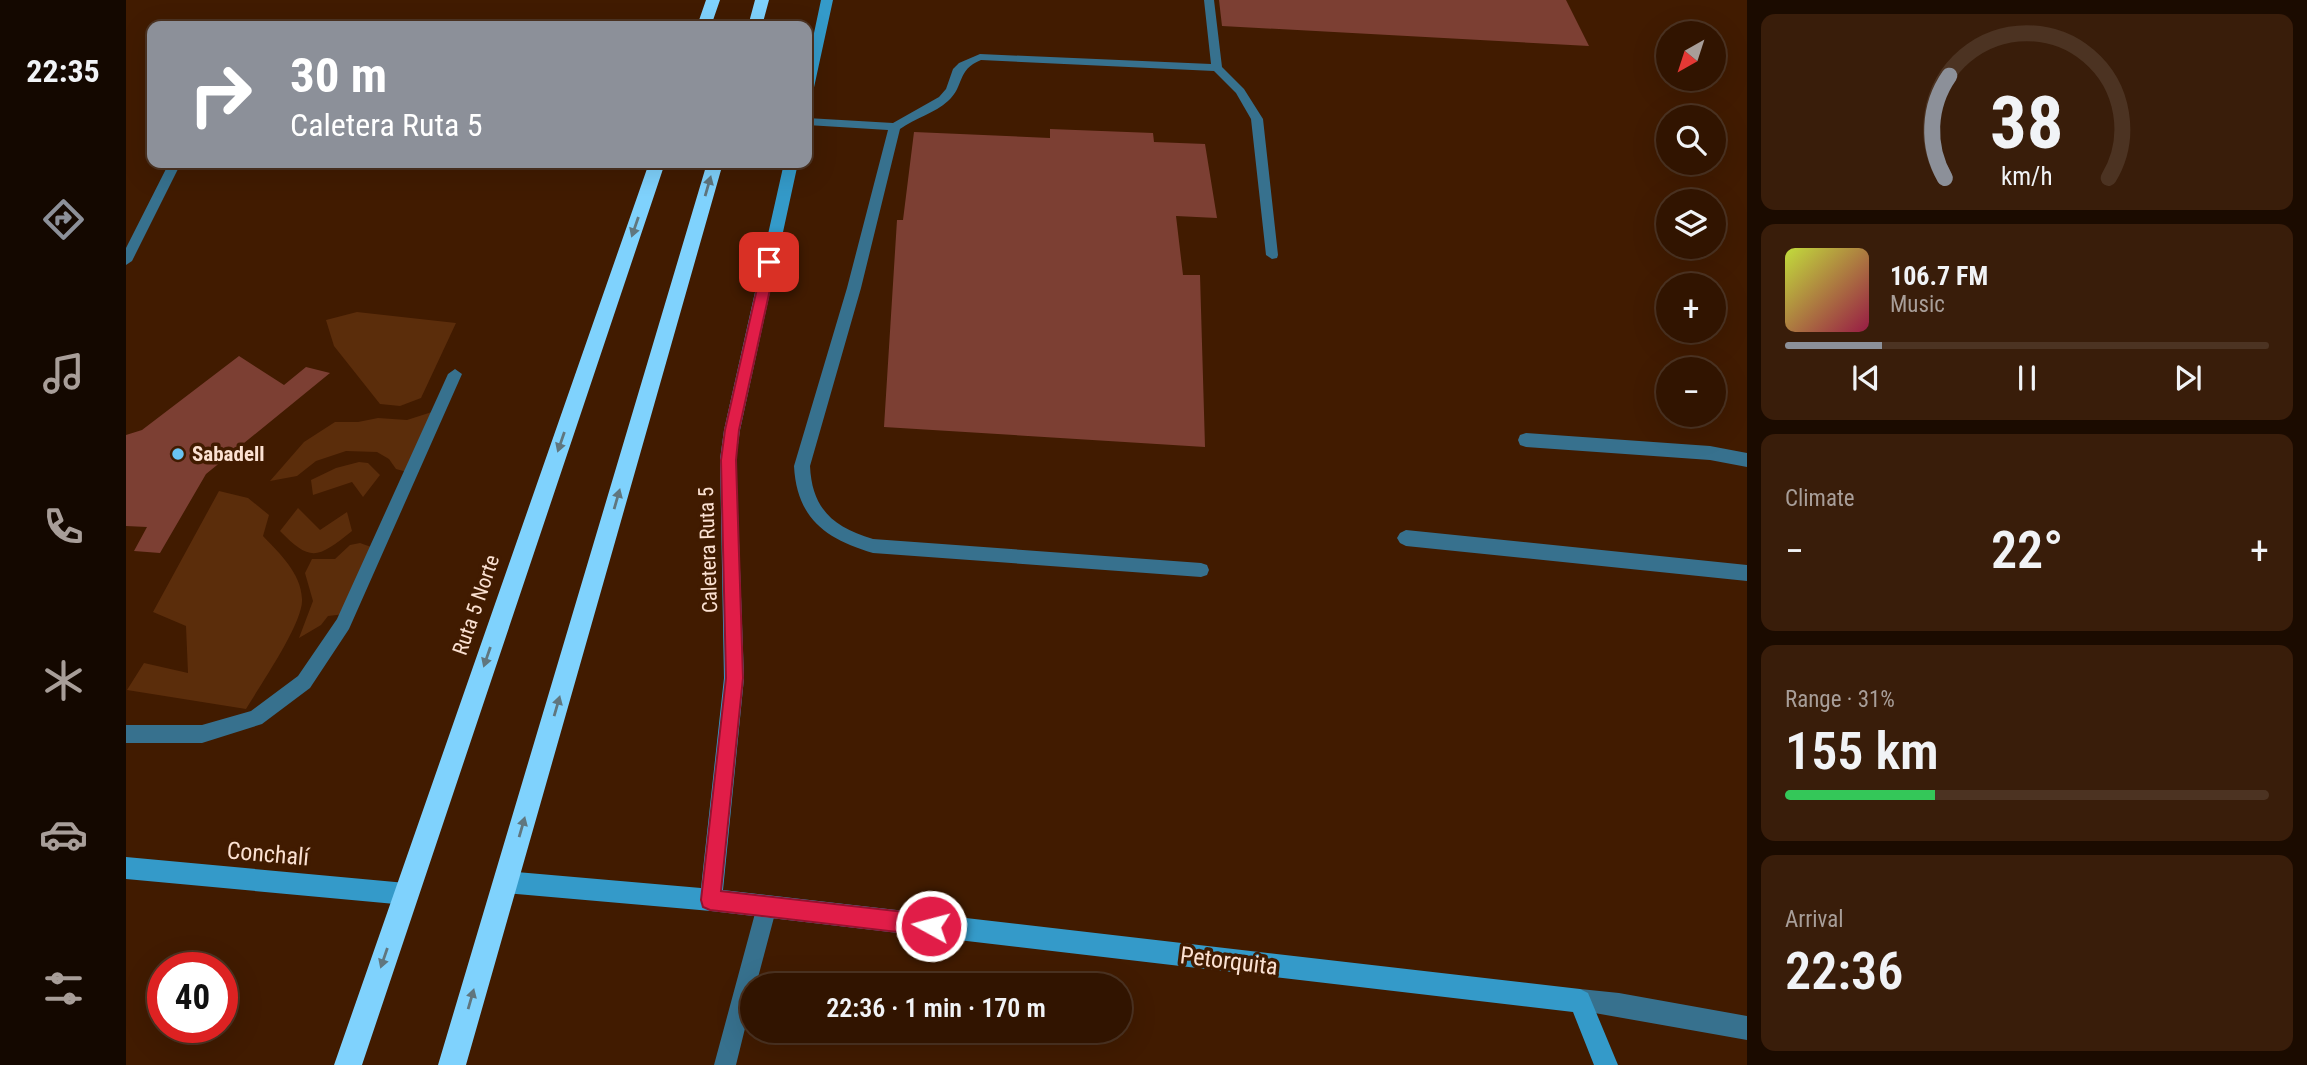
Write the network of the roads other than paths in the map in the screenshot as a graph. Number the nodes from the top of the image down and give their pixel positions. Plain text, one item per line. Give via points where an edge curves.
1 (713, 0) edge
2 (762, 0) edge
3 (827, 0) edge
4 (1209, 0) edge
5 (706, 21) edge
6 (756, 21) edge
7 (1217, 68) junction
8 (812, 69) edge
9 (812, 121) edge
10 (895, 127) junction
11 (172, 168) edge
12 (655, 168) edge
13 (714, 168) edge
14 (790, 168) edge
15 (1272, 255) dead end
16 (126, 261) edge
17 (455, 374) dead end
18 (1526, 440) dead end
19 (1747, 460) edge
20 (1406, 538) dead end
21 (1201, 570) dead end
22 (1747, 573) edge
23 (126, 734) edge
24 (126, 868) edge
25 (506, 882) junction
26 (406, 894) junction
27 (710, 900) junction
28 (767, 906) junction
29 (1580, 1001) junction
30 (1747, 1028) edge
31 (348, 1065) edge
32 (452, 1065) edge
33 (725, 1065) edge
34 (1606, 1065) edge

1 - 5 highway
2 - 6 highway
3 - 8 street
4 - 7 lane
7 - 10 lane via 981,57 956,71 945,98
7 - 15 lane via 1240,91 1258,119
9 - 10 lane
10 - 21 lane via 855,288 802,466 810,507 834,532 873,546
11 - 16 lane
12 -> 26 highway, Ruta 5 Norte
25 -> 13 highway
14 - 27 street, Caletera Ruta 5 via 728,460 734,678
17 - 23 lane via 343,624 304,682 256,718 202,734
18 - 19 street via 1710,453
20 - 22 street
24 - 26 street, Conchalí
25 - 27 street, Petorquita
32 -> 25 highway
26 -> 31 highway, Ruta 5 Norte
27 - 28 street, Petorquita
28 - 29 street, Petorquita
28 - 33 lane
29 - 30 street, Petorquita
29 - 34 street

